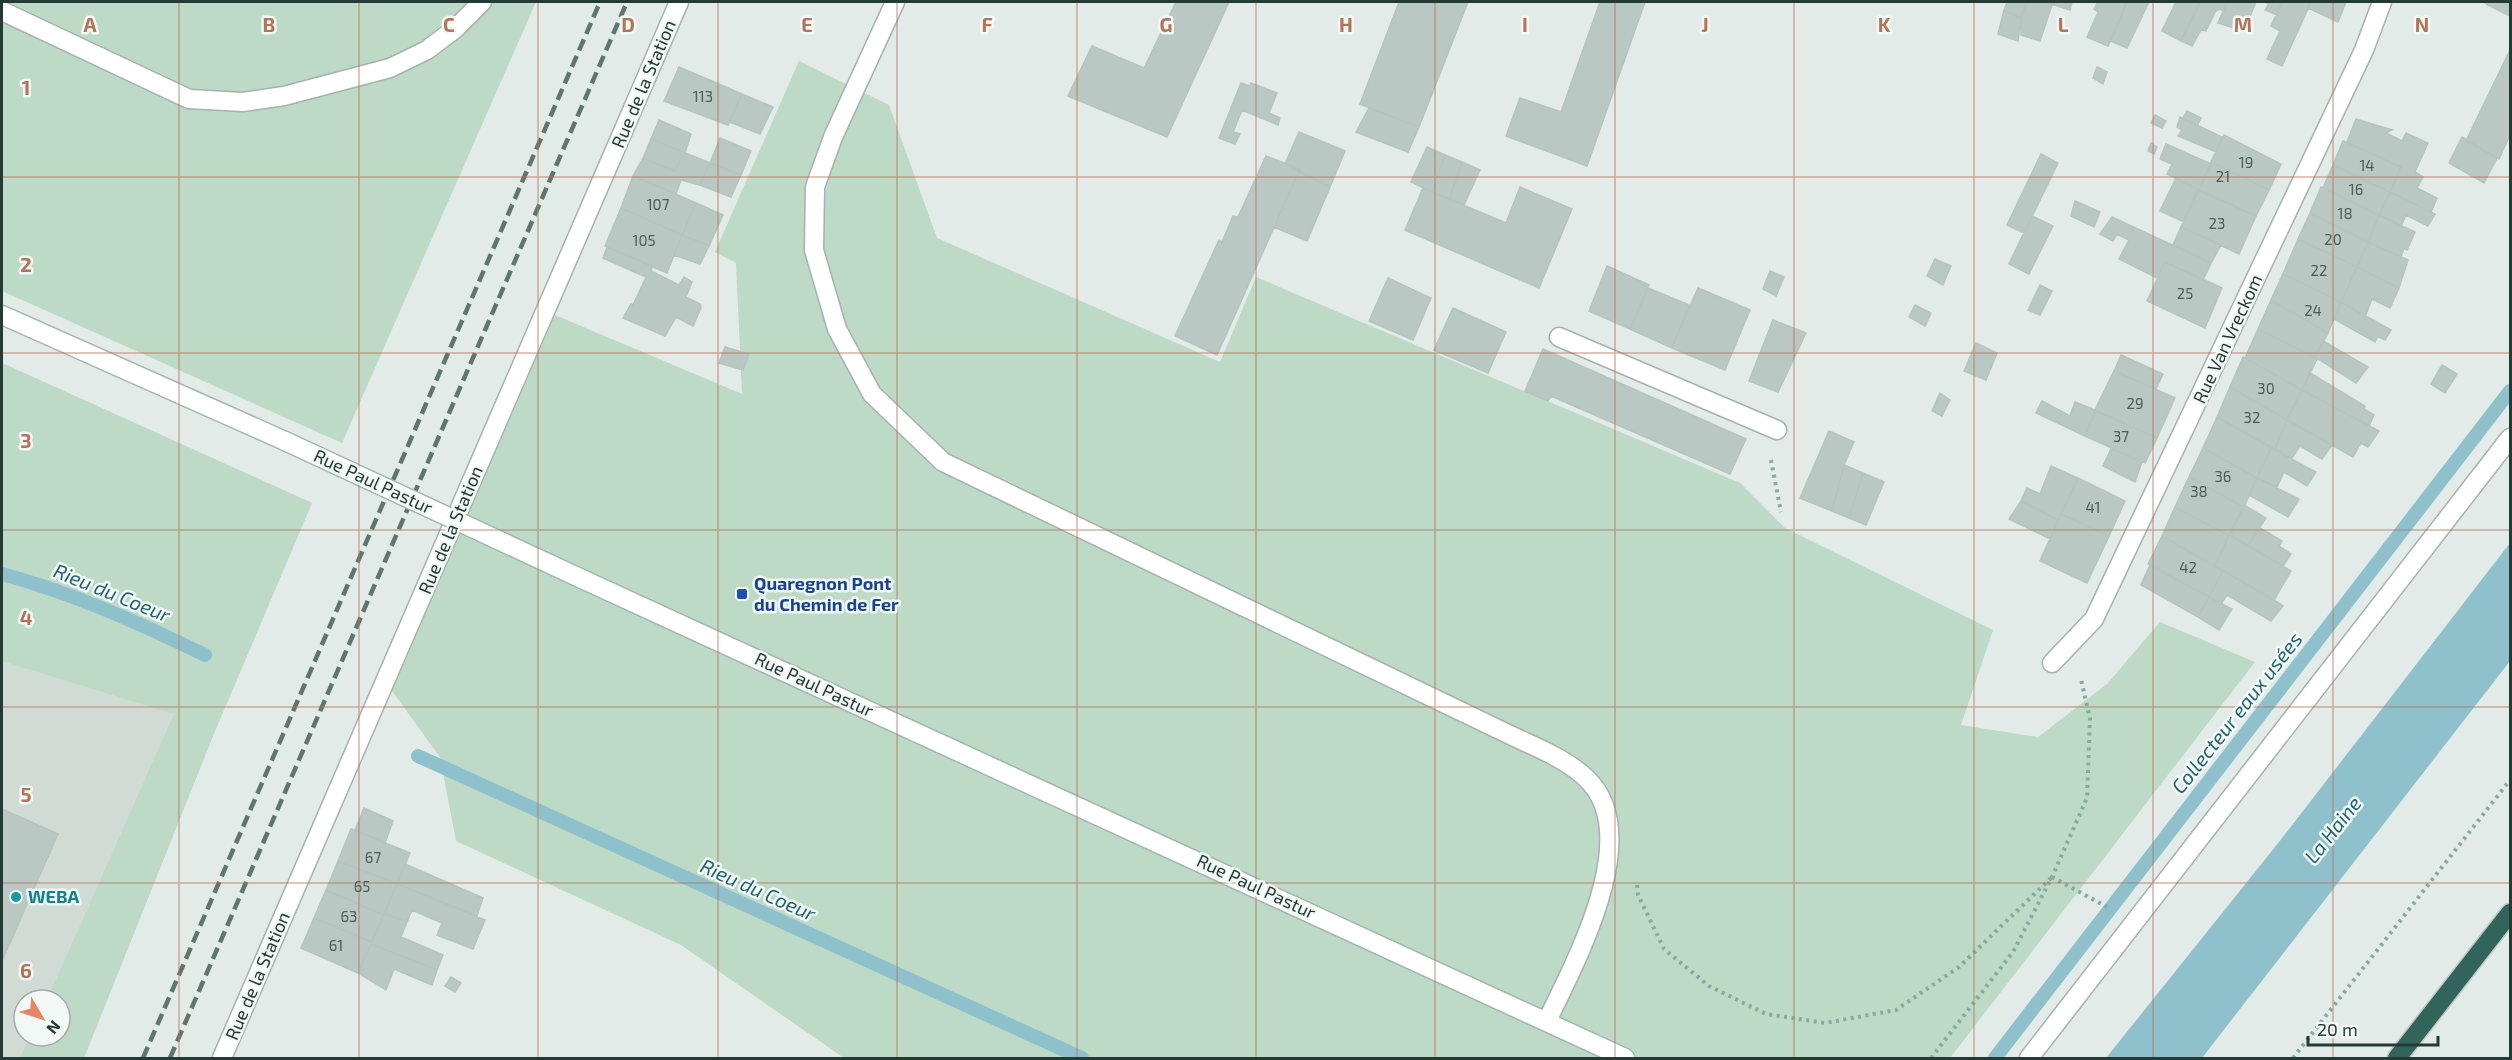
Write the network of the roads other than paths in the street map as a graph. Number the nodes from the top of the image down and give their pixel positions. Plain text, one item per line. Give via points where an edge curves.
1 (482, 2) edge
2 (679, 2) edge
3 (895, 2) edge
4 (2382, 2) edge
5 (2, 11) edge
6 (2, 315) edge
7 (1559, 337) dead end
8 (1777, 430) road end
9 (2511, 438) edge
10 (2052, 663) dead end
11 (2511, 913) edge
12 (1547, 1021) junction
13 (222, 1059) edge
14 (1625, 1059) edge
15 (2029, 1059) edge
16 (2397, 1059) edge

1 - 5 street via 427,50 390,68 284,96 243,102 189,99
2 - 13 street, Rue de la Station
3 - 12 street via 833,137 815,187 814,250 837,328 872,394 943,462 1516,738 1569,765 1587,779 1604,803 1610,835 1604,872 1595,913
4 - 10 street, Rue Van Vreckom via 2364,50 2094,619
6 - 12 street, Rue Paul Pastur, bridge via 285,441
7 - 8 street
9 - 15 street
11 - 16 highway
12 - 14 street, Rue Paul Pastur

